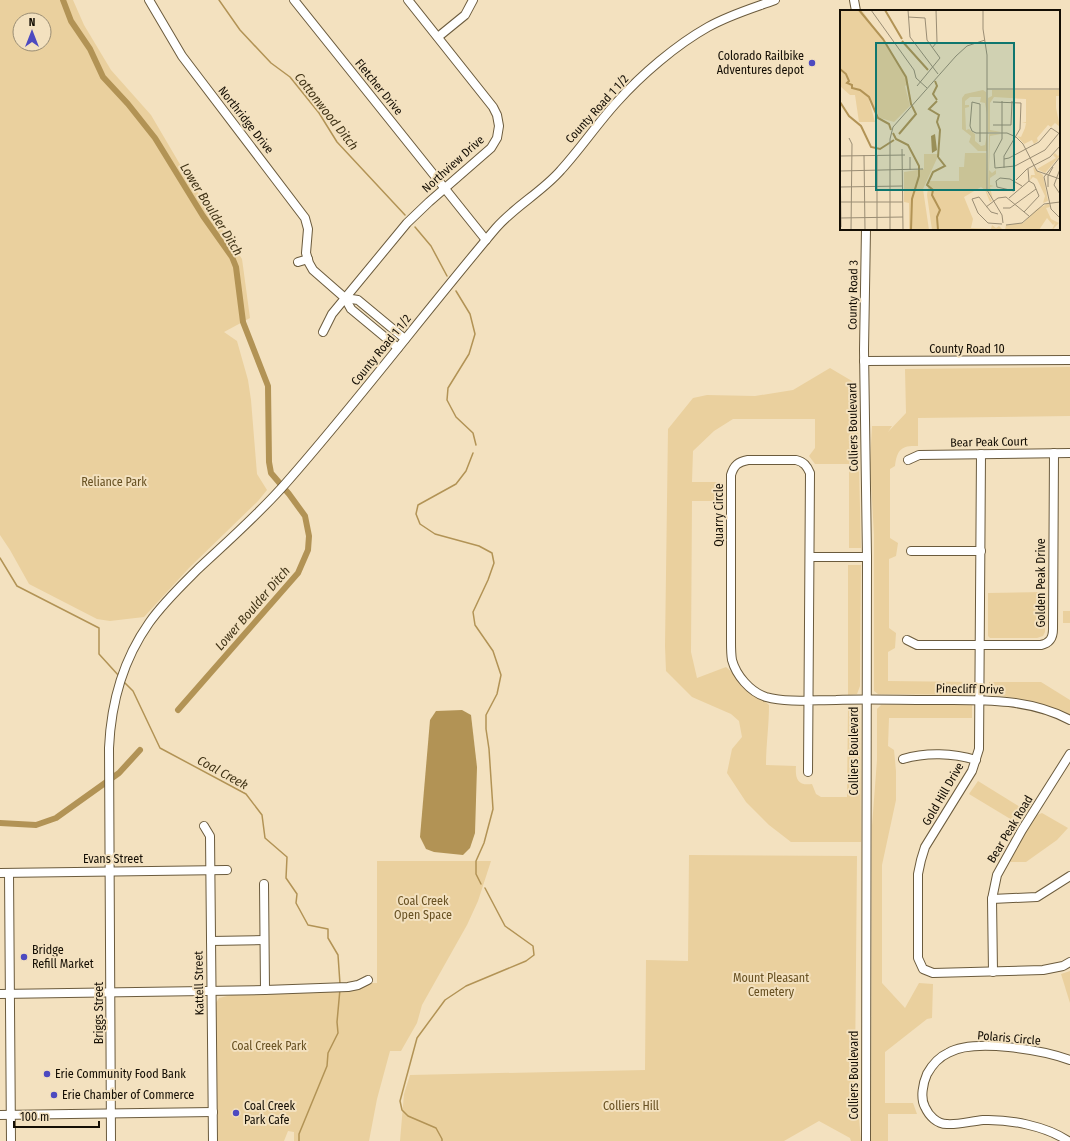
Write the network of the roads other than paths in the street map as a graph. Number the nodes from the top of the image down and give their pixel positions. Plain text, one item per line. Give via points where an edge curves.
1 (149, 0) edge
2 (294, 0) edge
3 (408, 0) edge
4 (473, 0) edge
5 (775, 0) edge
6 (854, 0) edge
7 (856, 10) edge
8 (438, 37) junction
9 (444, 188) junction
10 (866, 230) edge
11 (486, 240) junction
12 (308, 259) junction
13 (298, 262) dead end
14 (345, 298) junction
15 (323, 332) dead end
16 (405, 340) junction
17 (398, 348) junction
18 (1070, 360) edge
19 (864, 361) junction
20 (1054, 453) junction
21 (1070, 453) edge
22 (981, 454) junction
23 (908, 460) dead end
24 (911, 551) dead end
25 (981, 551) junction
26 (810, 557) junction
27 (867, 557) junction
28 (907, 640) dead end
29 (980, 646) junction
30 (808, 700) junction
31 (867, 700) junction
32 (980, 700) junction
33 (1070, 720) edge
34 (1070, 754) edge
35 (903, 759) dead end
36 (976, 760) junction
37 (808, 772) dead end
38 (109, 789) joint
39 (204, 826) dead end
40 (210, 870) junction
41 (227, 870) dead end
42 (110, 871) junction
43 (0, 873) edge
44 (9, 873) junction
45 (1070, 876) edge
46 (264, 884) dead end
47 (992, 899) junction
48 (264, 940) junction
49 (211, 941) junction
50 (1070, 962) edge
51 (993, 972) junction
52 (368, 980) dead end
53 (265, 990) junction
54 (212, 991) junction
55 (110, 992) junction
56 (0, 994) edge
57 (10, 994) junction
58 (1070, 1060) edge
59 (213, 1112) junction
60 (111, 1114) junction
61 (0, 1115) edge
62 (11, 1115) junction
63 (11, 1141) edge
64 (111, 1141) edge
65 (213, 1141) edge
66 (866, 1141) edge
67 (1068, 1141) edge

1 - 12 street, Northridge Drive via 182,56 305,218 308,229
2 - 9 street, Fletcher Drive
3 - 8 street, Northview Drive
4 - 8 street via 465,15
5 - 11 street, County Road 1 1/2 via 708,27 665,57 619,99 557,174 508,216
6 - 7 street
8 - 9 street, Northview Drive via 493,107 499,126 497,138 491,148
9 - 11 street, Fletcher Drive
9 - 14 street, Northview Drive via 407,223
10 - 19 street, County Road 3
11 - 16 street, County Road 1 1/2
12 - 13 street
12 - 14 street via 315,272
14 - 15 street, Northview Drive via 332,314
14 - 16 street via 358,300
14 - 17 street via 351,309
16 - 17 street, County Road 1 1/2
17 - 38 street, County Road 1 1/2 via 285,484 169,598 149,623 132,652 118,688 110,732
18 - 19 street, County Road 10
19 - 27 street, Colliers Boulevard
20 - 21 street, Bear Peak Court
20 - 22 street, Bear Peak Court
20 - 29 street, Golden Peak Drive via 1052,636 1048,642 1041,645
22 - 23 street, Bear Peak Court via 919,455
22 - 25 street, Gold Hill Drive
24 - 25 street
25 - 29 street, Gold Hill Drive
26 - 27 street
26 - 30 street, Quarry Circle
26 - 30 street, Quarry Circle via 808,467 796,460 748,460 734,466 731,482 732,660 748,686 765,696 782,700
27 - 31 street, Colliers Boulevard
28 - 29 street via 917,645
29 - 32 street, Gold Hill Drive
30 - 31 street, Quarry Circle
30 - 37 street
31 - 32 street, Pinecliff Drive
31 - 66 street, Colliers Boulevard
32 - 33 street, Pinecliff Drive via 1018,703
32 - 36 street, Gold Hill Drive via 979,749
34 - 47 street, Bear Peak Road via 997,875
35 - 36 street via 915,755 955,755
36 - 51 street, Gold Hill Drive via 961,790 925,847 921,860 918,874 918,958 922,969 933,973
38 - 42 street, Briggs Street
39 - 40 street, Kattell Street via 210,836
40 - 41 street, Evans Street
40 - 42 street, Evans Street
40 - 49 street, Kattell Street
42 - 44 street, Evans Street
42 - 55 street, Briggs Street
43 - 44 street, Evans Street
44 - 57 street
45 - 47 street via 1037,897
46 - 48 street
47 - 51 street, Bear Peak Road
48 - 49 street
48 - 53 street
49 - 54 street, Kattell Street
50 - 51 street, Gold Hill Drive via 1043,970
52 - 53 street via 348,987
53 - 54 street
54 - 55 street
54 - 59 street, Kattell Street
55 - 57 street
55 - 60 street, Briggs Street
56 - 57 street
57 - 62 street
58 - 67 street, Polaris Circle via 1024,1049 984,1046 957,1049 942,1057 930,1069 923,1094 924,1105 929,1115 938,1122 947,1124 984,1120 1018,1123 1056,1134
59 - 60 street
59 - 65 street, Kattell Street
60 - 62 street
60 - 64 street, Briggs Street
61 - 62 street
62 - 63 street

